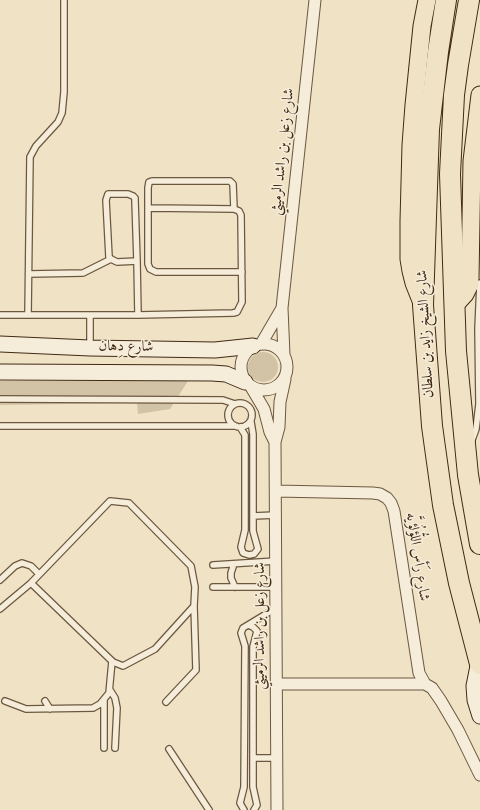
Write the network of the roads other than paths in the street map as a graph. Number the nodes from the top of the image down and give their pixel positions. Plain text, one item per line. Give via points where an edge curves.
1 (64, 0) edge
2 (315, 0) edge
3 (427, 0) edge
4 (446, 0) edge
5 (468, 0) edge
6 (480, 95) edge
7 (149, 208) junction
8 (234, 209) junction
9 (111, 259) junction
10 (137, 261) junction
11 (242, 272) junction
12 (29, 274) junction
13 (480, 283) edge
14 (423, 304) junction
15 (454, 306) junction
16 (282, 308) junction
17 (0, 315) edge
18 (28, 315) junction
19 (90, 315) junction
20 (138, 315) junction
21 (0, 344) edge
22 (257, 345) junction
23 (90, 348) junction
24 (284, 355) junction
25 (0, 372) edge
26 (284, 379) junction
27 (248, 384) junction
28 (0, 399) edge
29 (235, 404) junction
30 (251, 422) junction
31 (0, 426) edge
32 (238, 427) junction
33 (275, 442) junction
34 (465, 450) junction
35 (276, 492) junction
36 (276, 515) junction
37 (253, 516) junction
38 (480, 544) edge
39 (276, 561) junction
40 (234, 564) junction
41 (197, 565) dead end
42 (213, 565) dead end
43 (191, 566) junction
44 (39, 574) junction
45 (0, 580) edge
46 (31, 583) junction
47 (213, 587) dead end
48 (235, 587) junction
49 (276, 587) junction
50 (194, 606) junction
51 (276, 608) junction
52 (0, 609) edge
53 (248, 625) junction
54 (112, 661) junction
55 (480, 662) edge
56 (277, 684) junction
57 (425, 684) junction
58 (110, 690) junction
59 (104, 700) junction
60 (5, 701) dead end
61 (45, 701) dead end
62 (166, 702) dead end
63 (50, 709) junction
64 (480, 716) edge
65 (104, 748) dead end
66 (115, 748) dead end
67 (169, 749) dead end
68 (253, 758) junction
69 (277, 758) junction
70 (480, 776) edge
71 (209, 810) edge
72 (244, 810) edge
73 (254, 810) edge
74 (277, 810) edge

1 - 12 lane via 62,113 58,122 36,146 30,157
2 - 16 street, شارع زعل بن راشد الرميثي
3 - 14 main road via 414,105 409,221 411,271
4 - 14 highway, شارع الشيخ زايد بن سلطان via 429,129
5 - 15 highway, شارع الشيخ زايد بن سلطان via 452,125 450,174
6 - 15 main road via 472,161 470,279 465,294
7 - 8 lane
7 - 8 lane via 149,182 228,180 232,184
7 - 11 lane via 150,270
8 - 11 lane via 241,214
9 - 10 lane via 117,262
9 - 10 lane via 108,253 106,198 108,194 128,194 133,196 135,201
9 - 12 lane via 83,273
10 - 20 lane
11 - 20 lane via 242,302 233,314
12 - 18 lane
13 - 34 lane via 478,418 471,442
14 - 55 highway, شارع الشيخ زايد بن سلطان via 432,426 442,497 459,583
15 - 34 highway, شارع الشيخ زايد بن سلطان
16 - 22 street, شارع زعل بن راشد الرميثي
16 - 24 street, شارع زعل بن راشد الرميثي
17 - 18 lane
18 - 19 lane
19 - 20 lane
19 - 23 lane
21 - 23 street, شارع دِهان
22 - 23 street, شارع دِهان via 215,350
22 - 24 street via 274,346
22 - 27 street via 246,351 240,366 241,374
24 - 26 street via 288,367
25 - 27 street, شارع دِهان via 212,373 226,374
26 - 27 street via 280,385 266,391
26 - 33 street, شارع زعل بن راشد الرميثي via 280,402 280,427
27 - 33 street, شارع زعل بن راشد الرميثي via 262,405
28 - 29 lane via 223,400
29 - 30 lane via 248,405 253,413
29 - 32 lane via 231,406 228,415 229,420
30 - 32 lane
30 - 37 lane
31 - 32 lane
32 - 37 lane via 245,435 245,530 241,547 243,553 249,556 258,549 253,531
33 - 35 street, شارع زعل بن راشد الرميثي
34 - 38 highway, شارع الشيخ زايد بن سلطان
35 - 36 street, شارع زعل بن راشد الرميثي
35 - 57 street, شارع رَأس اللُّؤلُؤيَّه via 373,493 380,494 391,503 417,665
36 - 37 lane
36 - 39 street, شارع زعل بن راشد الرميثي
39 - 40 lane
39 - 49 street, شارع زعل بن راشد الرميثي
40 - 42 lane
40 - 48 lane via 231,578
41 - 43 lane
43 - 44 lane via 129,503 110,501
43 - 50 lane via 196,587
44 - 45 lane via 31,566 22,563
44 - 46 lane
46 - 52 lane
46 - 54 lane
47 - 48 lane
48 - 49 lane
49 - 51 street, شارع زعل بن راشد الرميثي
50 - 54 lane via 155,649 123,666
50 - 62 lane via 196,670
51 - 53 lane
51 - 56 street, شارع زعل بن راشد الرميثي
53 - 68 lane via 257,632 253,647
53 - 72 lane via 241,633 245,646 244,787 240,804
54 - 58 lane
55 - 64 street via 474,686
56 - 57 street
56 - 69 street, شارع زعل بن راشد الرميثي
57 - 70 street, شارع رَأس اللُّؤلُؤيَّه via 432,688 441,701
58 - 59 lane
58 - 66 lane via 117,708
59 - 63 lane via 93,708
59 - 65 lane
60 - 63 lane via 26,709
61 - 63 lane
67 - 71 lane
68 - 69 lane
68 - 73 lane via 253,788 257,805
69 - 74 street, شارع زعل بن راشد الرميثي

